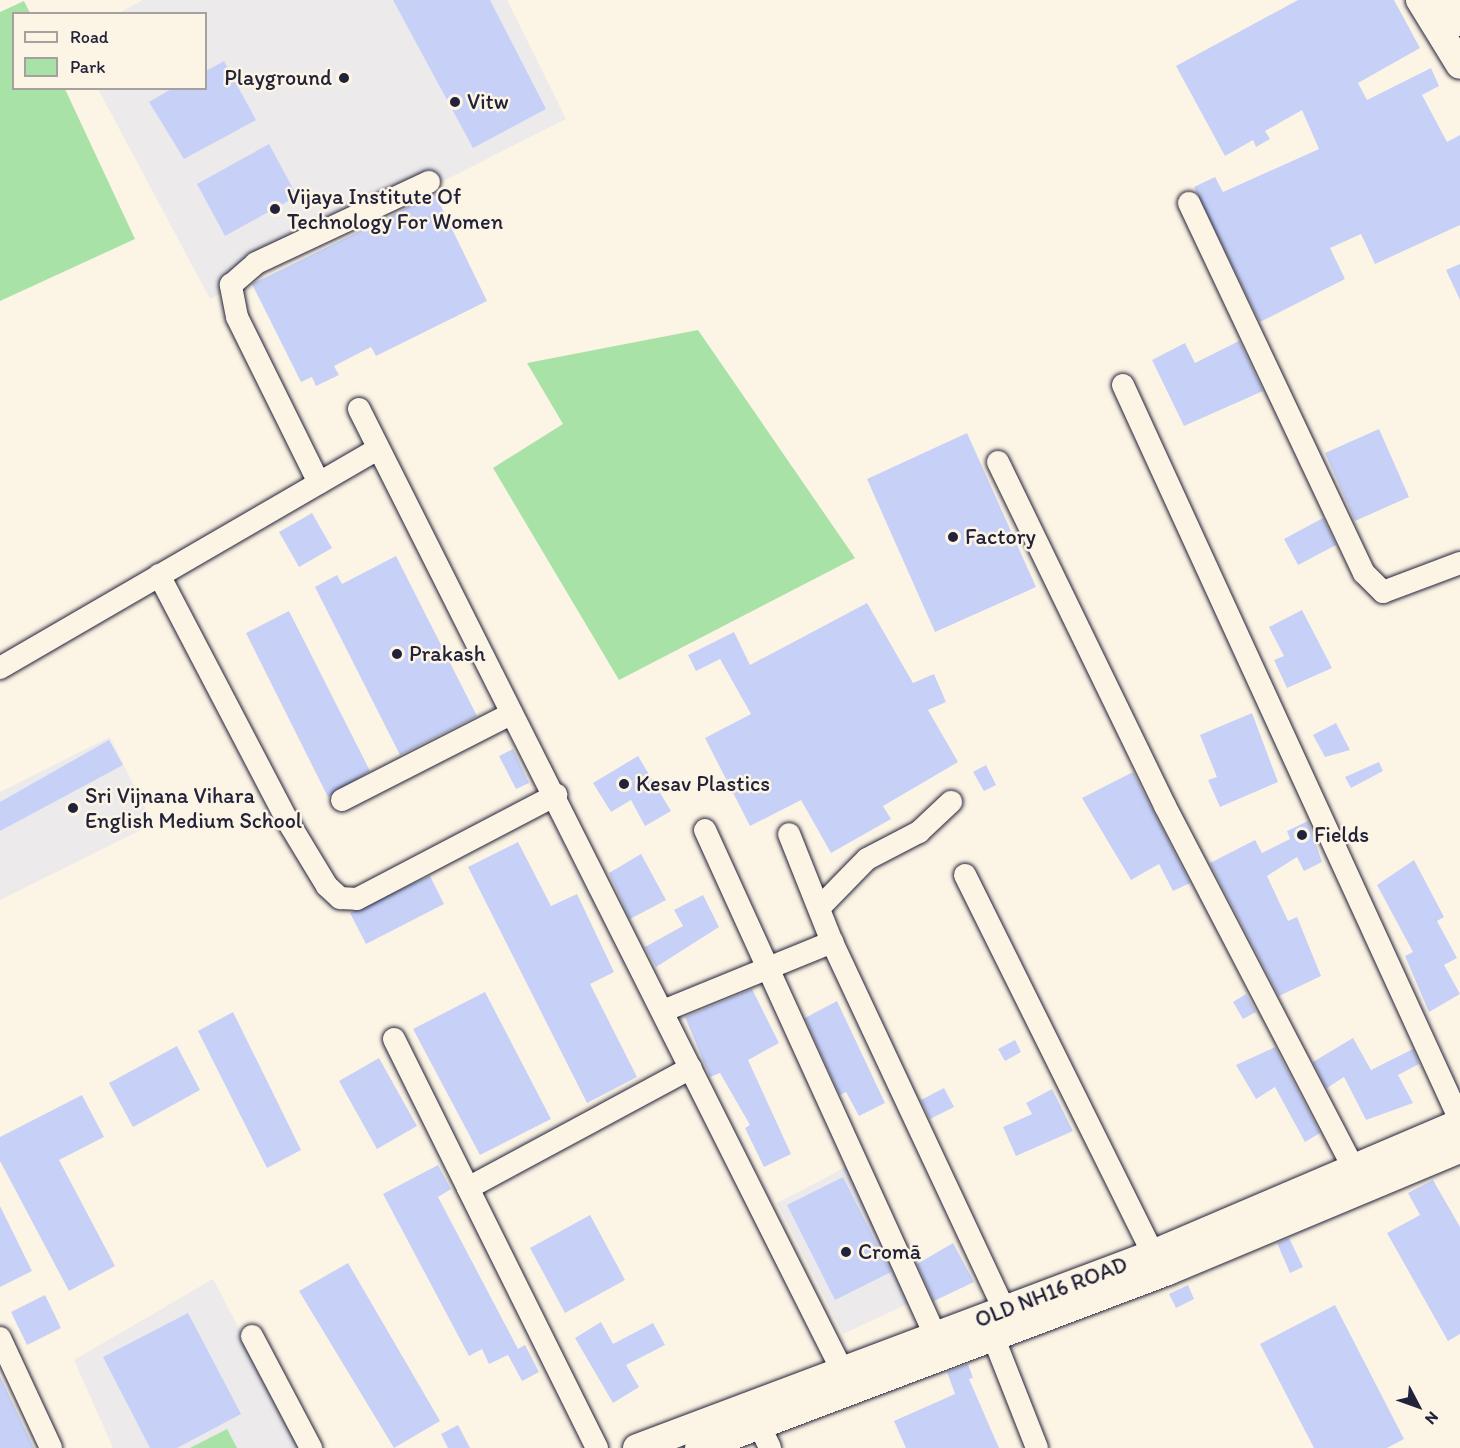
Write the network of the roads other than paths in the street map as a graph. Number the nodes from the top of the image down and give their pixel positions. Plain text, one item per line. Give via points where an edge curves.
1 (1420, 0) edge
2 (1446, 0) edge
3 (1460, 22) edge
4 (1460, 65) edge
5 (429, 182) dead end
6 (1189, 203) dead end
7 (1123, 385) dead end
8 (359, 409) dead end
9 (378, 449) junction
10 (998, 462) dead end
11 (319, 483) junction
12 (1460, 563) edge
13 (159, 575) junction
14 (0, 668) edge
15 (511, 714) junction
16 (556, 795) junction
17 (342, 800) dead end
18 (951, 802) dead end
19 (705, 830) dead end
20 (789, 834) dead end
21 (964, 875) dead end
22 (820, 908) junction
23 (832, 942) junction
24 (764, 966) junction
25 (663, 1011) junction
26 (394, 1040) dead end
27 (691, 1068) junction
28 (1460, 1122) edge
29 (1460, 1149) edge
30 (1354, 1169) junction
31 (468, 1188) junction
32 (1153, 1254) junction
33 (994, 1321) junction
34 (935, 1335) junction
35 (252, 1336) dead end
36 (0, 1338) edge
37 (842, 1370) junction
38 (764, 1436) edge
39 (51, 1448) edge
40 (311, 1448) edge
41 (597, 1448) edge
42 (637, 1448) edge
43 (699, 1448) edge
44 (1037, 1448) edge

1 - 4 main road
2 - 3 main road
5 - 11 street via 256,263 231,285 237,317
6 - 12 street via 1364,573 1383,592
7 - 28 street
8 - 9 street
9 - 11 street
9 - 15 street
10 - 30 street via 1165,806
11 - 13 street
13 - 14 street
13 - 16 street via 287,820 327,886 340,898 357,899
15 - 16 street
15 - 17 street
16 - 25 street
18 - 22 street via 919,832 867,859
19 - 24 street
20 - 22 street
21 - 32 street
22 - 23 street
23 - 24 street
23 - 33 street
24 - 25 street
24 - 34 street
25 - 27 street
26 - 31 street
27 - 31 street
27 - 37 street
28 - 30 main road, OLD NH16 ROAD
29 - 33 main road, OLD NH16 ROAD
30 - 32 main road, OLD NH16 ROAD
31 - 41 street
32 - 33 main road, OLD NH16 ROAD
33 - 34 main road, OLD NH16 ROAD
33 - 38 main road, OLD NH16 ROAD
33 - 44 street
34 - 37 main road, OLD NH16 ROAD
35 - 40 street
36 - 39 street
37 - 42 main road, OLD NH16 ROAD
38 - 43 main road, OLD NH16 ROAD

